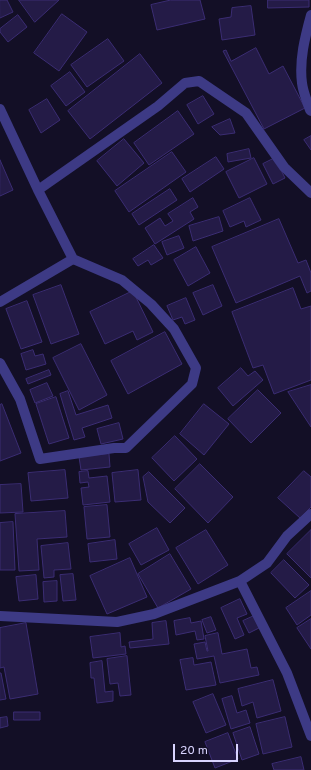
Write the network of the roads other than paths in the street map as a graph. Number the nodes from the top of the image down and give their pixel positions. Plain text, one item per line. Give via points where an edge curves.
1 (311, 15) edge
2 (0, 109) edge
3 (311, 111) edge
4 (38, 190) junction
5 (311, 193) edge
6 (73, 259) junction
7 (0, 302) edge
8 (0, 363) edge
9 (311, 514) edge
10 (240, 582) junction
11 (0, 616) edge
12 (311, 736) edge

1 - 3 street via 301,63 302,84
2 - 4 street
4 - 5 street via 158,106 185,83 199,81 246,113 284,167
4 - 6 street
6 - 7 street
6 - 8 street via 122,280 151,304 174,329 196,368 192,384 126,448 40,459 20,399
9 - 10 street via 287,536 267,563
10 - 11 street via 154,614 117,622
10 - 12 street via 287,673

